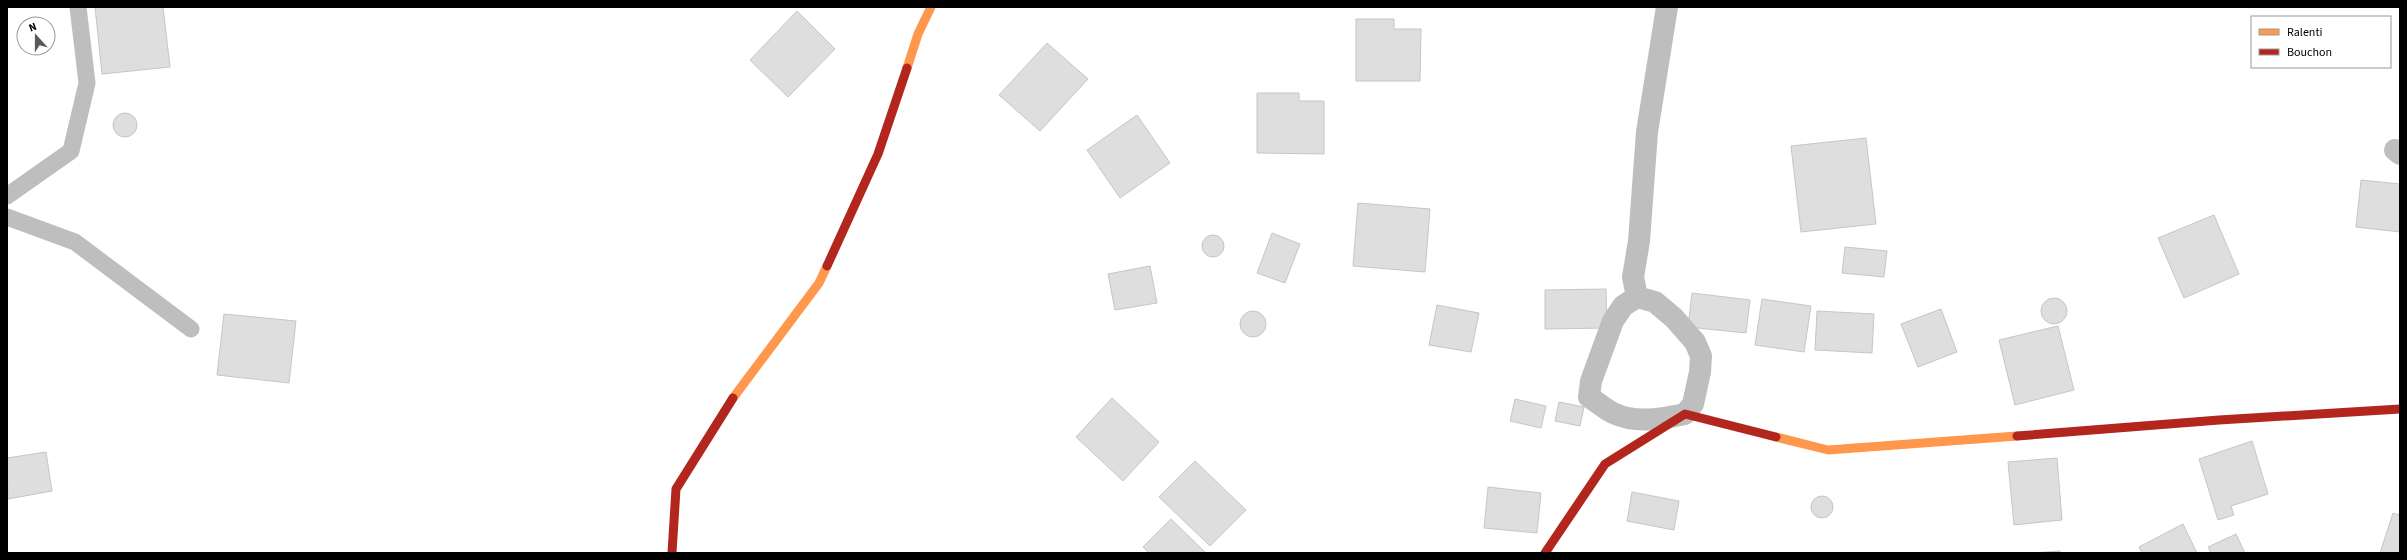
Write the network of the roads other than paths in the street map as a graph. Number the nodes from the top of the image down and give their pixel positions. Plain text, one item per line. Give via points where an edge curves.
1 (78, 7) edge
2 (931, 7) edge
3 (1666, 7) edge
4 (7, 196) edge
5 (7, 217) edge
6 (1637, 297) junction
7 (191, 328) dead end
8 (2400, 409) edge
9 (1685, 414) junction
10 (672, 553) edge
11 (1545, 553) edge

1 - 4 lane via 87,83 71,151
2 - 10 street via 918,34 878,154 819,283 724,410 676,489
3 - 6 street via 1646,132 1639,241 1633,277
5 - 7 lane via 75,242
6 - 9 street via 1655,302 1674,318 1695,342 1700,356 1700,372 1693,404
6 - 9 street via 1623,306 1613,321 1592,381 1590,397 1614,414 1635,418 1657,420
8 - 9 street via 1828,450
9 - 11 street via 1605,464

